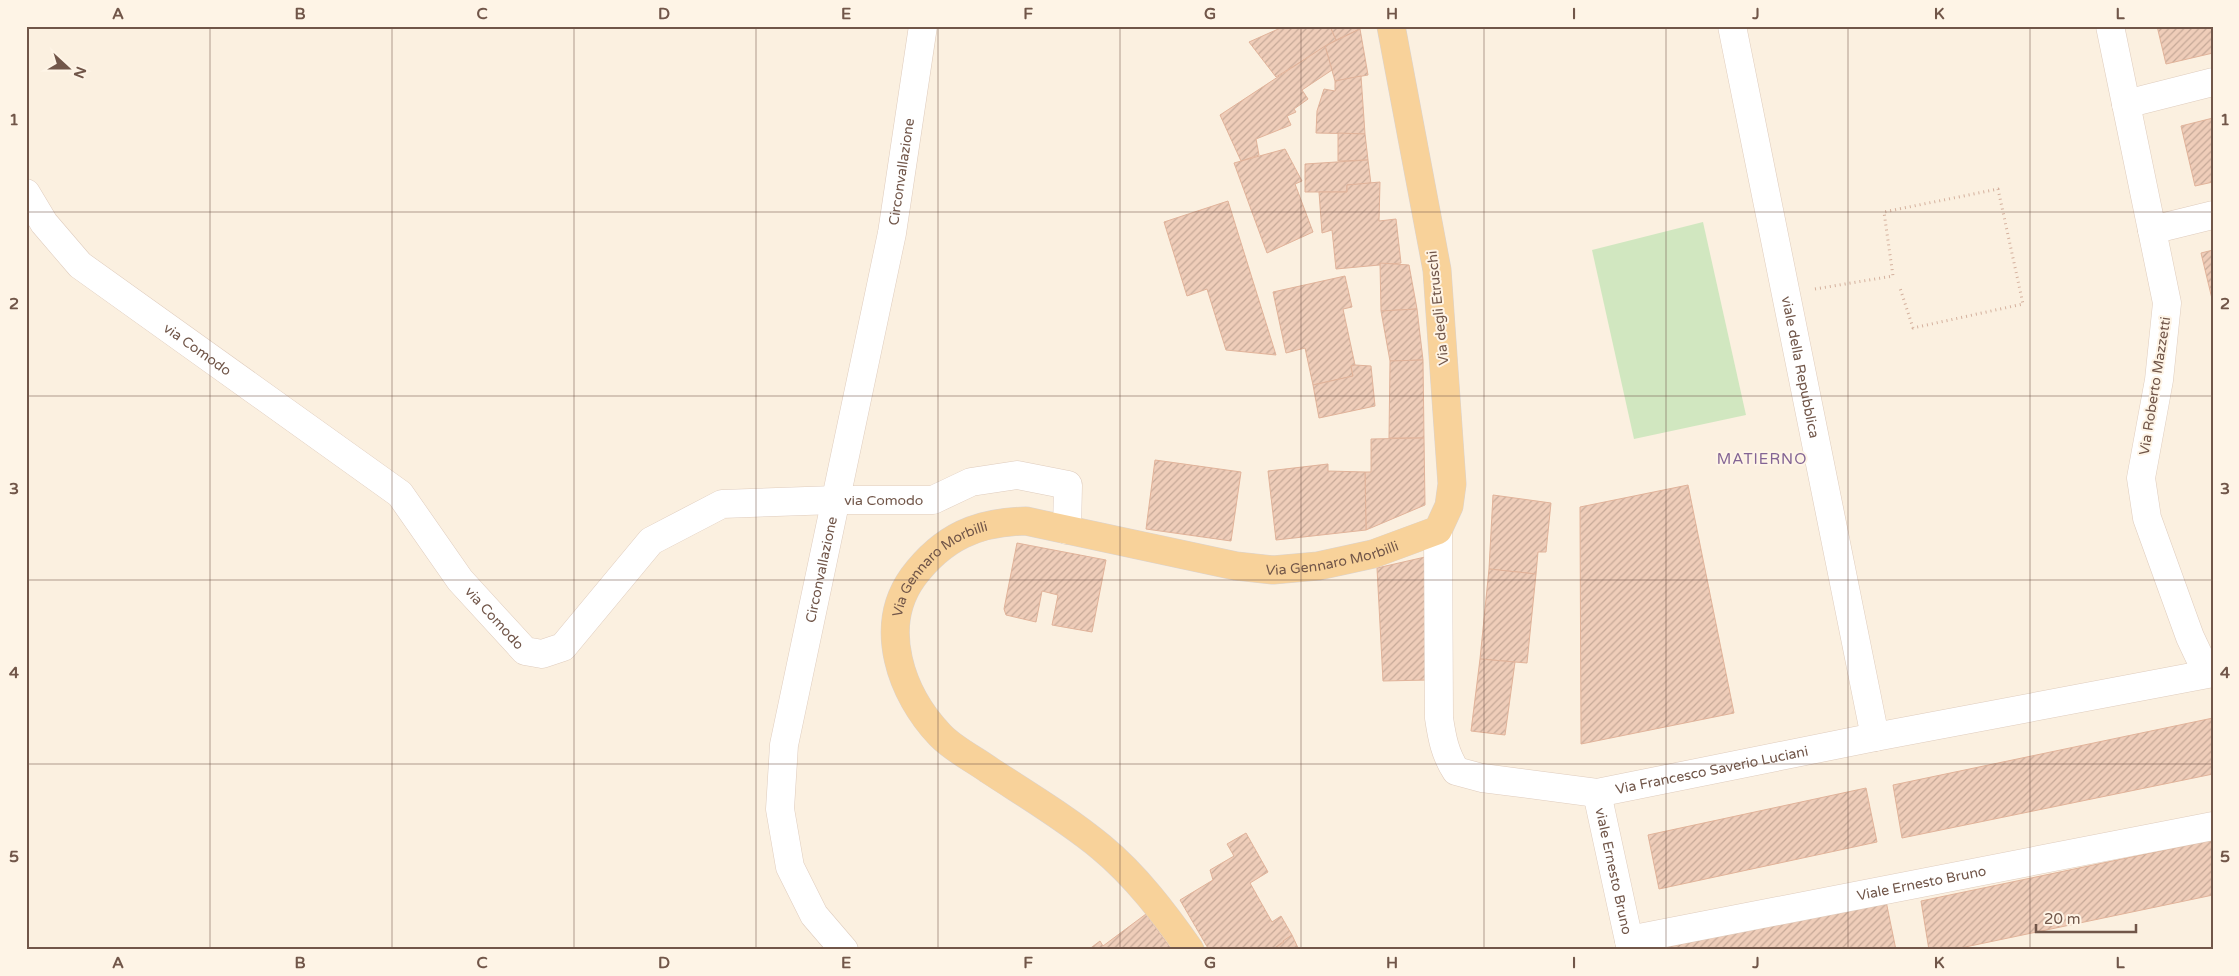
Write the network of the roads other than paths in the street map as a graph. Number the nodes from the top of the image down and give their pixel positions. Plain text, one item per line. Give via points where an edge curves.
1 (923, 26) edge
2 (1391, 26) edge
3 (1732, 26) edge
4 (2110, 26) edge
5 (2213, 82) edge
6 (2126, 104) junction
7 (26, 193) edge
8 (2213, 215) edge
9 (2152, 230) junction
10 (835, 500) junction
11 (1067, 530) junction
12 (1438, 530) junction
13 (2210, 673) edge
14 (1875, 737) junction
15 (1597, 793) junction
16 (2213, 826) edge
17 (1630, 945) edge
18 (844, 950) edge
19 (1190, 950) edge

1 - 10 street, Circonvallazione via 892,232
2 - 12 main road, Via degli Etruschi via 1437,270 1452,484 1449,506
3 - 14 street, viale della Repubblica
4 - 6 street, Via Roberto Mazzetti
5 - 6 street
6 - 9 street, Via Roberto Mazzetti
7 - 10 street, via Comodo via 44,223 80,265 400,494 460,580 525,651 542,654 563,647 651,541 722,504
8 - 9 street
9 - 13 street, Via Roberto Mazzetti via 2167,303 2159,380 2140,478 2147,518 2190,637
10 - 11 street, via Comodo via 932,500 972,482 1017,475 1068,485
10 - 18 street, Circonvallazione via 784,745 780,809 790,867 814,915
11 - 12 main road, Via Gennaro Morbilli via 1236,566 1273,570 1318,566 1372,554
11 - 19 main road, Via Gennaro Morbilli via 1026,521 1008,522 964,532 940,547 910,582 898,612 896,649 900,668 919,709 941,736 1078,828 1103,849 1159,906
12 - 15 street, Via Francesco Saverio Luciani via 1439,718 1448,759 1456,771 1470,775
13 - 14 street, Via Francesco Saverio Luciani
14 - 15 street, Via Francesco Saverio Luciani
15 - 17 street, viale Ernesto Bruno
16 - 17 street, Viale Ernesto Bruno

